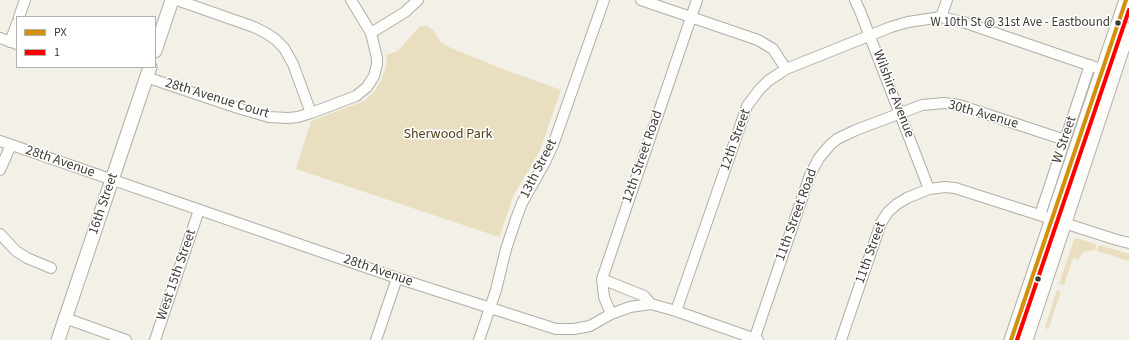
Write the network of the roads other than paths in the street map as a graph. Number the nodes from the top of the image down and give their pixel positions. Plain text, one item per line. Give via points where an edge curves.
1 (25, 0) edge
2 (172, 0) edge
3 (177, 0) edge
4 (351, 0) edge
5 (418, 0) edge
6 (604, 0) edge
7 (641, 0) edge
8 (697, 0) edge
9 (855, 0) edge
10 (947, 0) edge
11 (1125, 3) edge
12 (19, 16) edge
13 (691, 17) junction
14 (941, 17) junction
15 (1129, 29) edge
16 (16, 30) edge
17 (371, 32) junction
18 (870, 36) junction
19 (0, 38) edge
20 (14, 43) edge
21 (156, 48) edge
22 (1123, 60) edge
23 (1097, 67) junction
24 (786, 69) junction
25 (148, 72) edge
26 (311, 113) junction
27 (900, 113) junction
28 (1098, 121) junction
29 (1066, 140) junction
30 (0, 141) edge
31 (11, 145) junction
32 (0, 170) edge
33 (112, 180) junction
34 (929, 190) junction
35 (199, 210) junction
36 (1046, 217) junction
37 (1065, 224) junction
38 (0, 234) edge
39 (1129, 243) edge
40 (50, 268) dead end
41 (397, 278) junction
42 (602, 280) junction
43 (651, 304) junction
44 (490, 307) junction
45 (676, 311) junction
46 (611, 314) junction
47 (65, 318) junction
48 (58, 340) edge
49 (126, 340) edge
50 (155, 340) edge
51 (376, 340) edge
52 (479, 340) edge
53 (755, 340) edge
54 (841, 340) edge
55 (1011, 340) edge
56 (1026, 340) edge

1 - 12 street
2 - 21 main road
3 - 26 street via 254,27 275,39 284,48 293,64
4 - 17 street, 28th Avenue Court
5 - 17 street via 405,12
6 - 44 street, 13th Street via 553,145 516,219
7 - 13 street
8 - 13 street, 12th Street Road
9 - 18 street, Wilshire Avenue
10 - 14 street
11 - 22 main road via 1127,13 1117,48 1117,54
11 - 23 main road
13 - 24 street via 758,40 773,49
13 - 42 street, 12th Street Road
14 - 18 street, 12th Street via 908,22
14 - 23 street
15 - 22 main road
16 - 20 street
17 - 26 street, 28th Avenue Court via 377,64 374,76 367,87 356,96
18 - 24 street, 12th Street
18 - 27 street, Wilshire Avenue
19 - 20 street
22 - 28 main road
23 - 28 main road via 1108,75 1096,116
23 - 29 street, W Street
23 - 36 main road
24 - 45 street, 12th Street via 768,81 747,106
25 - 26 street, 28th Avenue Court via 241,109 269,117 288,118
25 - 33 main road, 16th Street
27 - 29 street, 30th Avenue via 934,103 959,105
27 - 34 street, Wilshire Avenue
27 - 53 street, 11th Street Road via 837,139 819,158 810,175
28 - 37 main road
29 - 36 street, W Street
30 - 31 street, 28th Avenue
31 - 32 street
31 - 33 street, 28th Avenue
33 - 35 street, 28th Avenue
33 - 47 main road, 16th Street
34 - 36 street, 11th Street via 955,188
34 - 54 street, 11th Street via 897,204 881,223
35 - 41 street, 28th Avenue
35 - 50 street, West 15th Street
36 - 37 street, 11th Street
36 - 55 main road
37 - 39 street
37 - 56 main road
38 - 40 street via 16,251
41 - 44 street, 28th Avenue
41 - 51 street
42 - 43 street via 644,296
42 - 46 street, 12th Street Road via 604,297
43 - 45 street, 28th Avenue
43 - 46 street, 28th Avenue via 630,307
44 - 46 street, 28th Avenue via 556,329 590,326
44 - 52 street, 13th Street
45 - 53 street, 28th Avenue
47 - 48 main road, 16th Street
47 - 49 street

